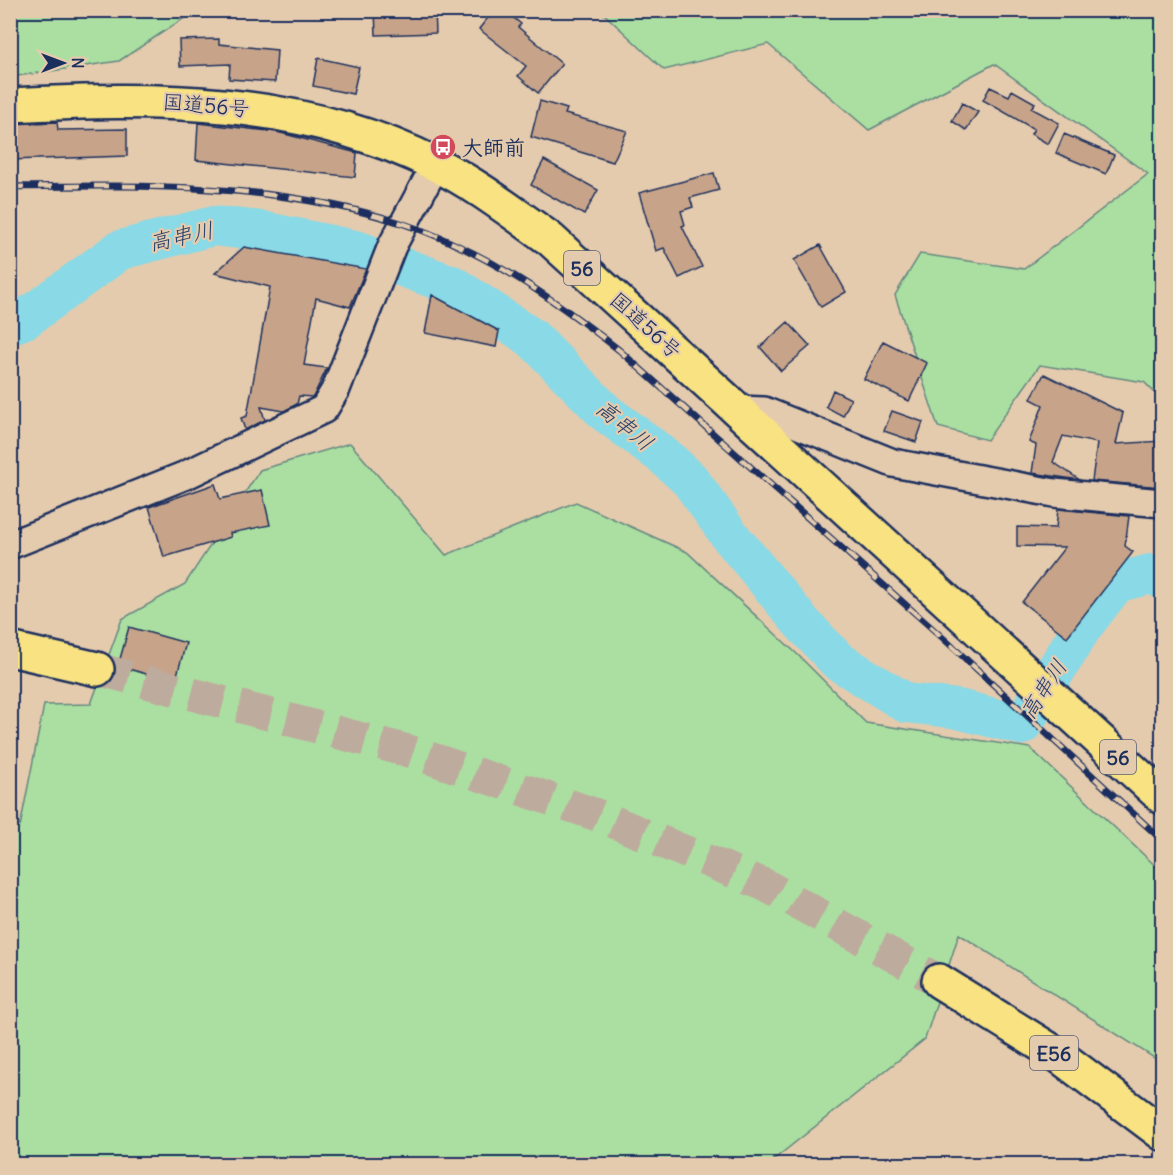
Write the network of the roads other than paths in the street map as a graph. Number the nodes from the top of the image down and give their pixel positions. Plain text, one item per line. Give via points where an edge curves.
1 (10, 105) edge
2 (436, 164) junction
3 (737, 410) junction
4 (1162, 503) edge
5 (10, 545) edge
6 (10, 649) edge
7 (97, 669) tunnel mouth
8 (1162, 797) edge
9 (939, 981) tunnel mouth
10 (1162, 1133) edge

1 - 2 highway, 国道56号 / 56 via 133,100 261,110 379,141
2 - 3 highway, 国道56号 / 56 via 550,239
2 - 5 street via 392,246 336,389 324,409 186,475
3 - 4 street via 764,411 893,463 1054,493
3 - 8 highway, 国道56号 / 56
6 - 7 highway
9 - 10 highway, E56 via 1058,1055

